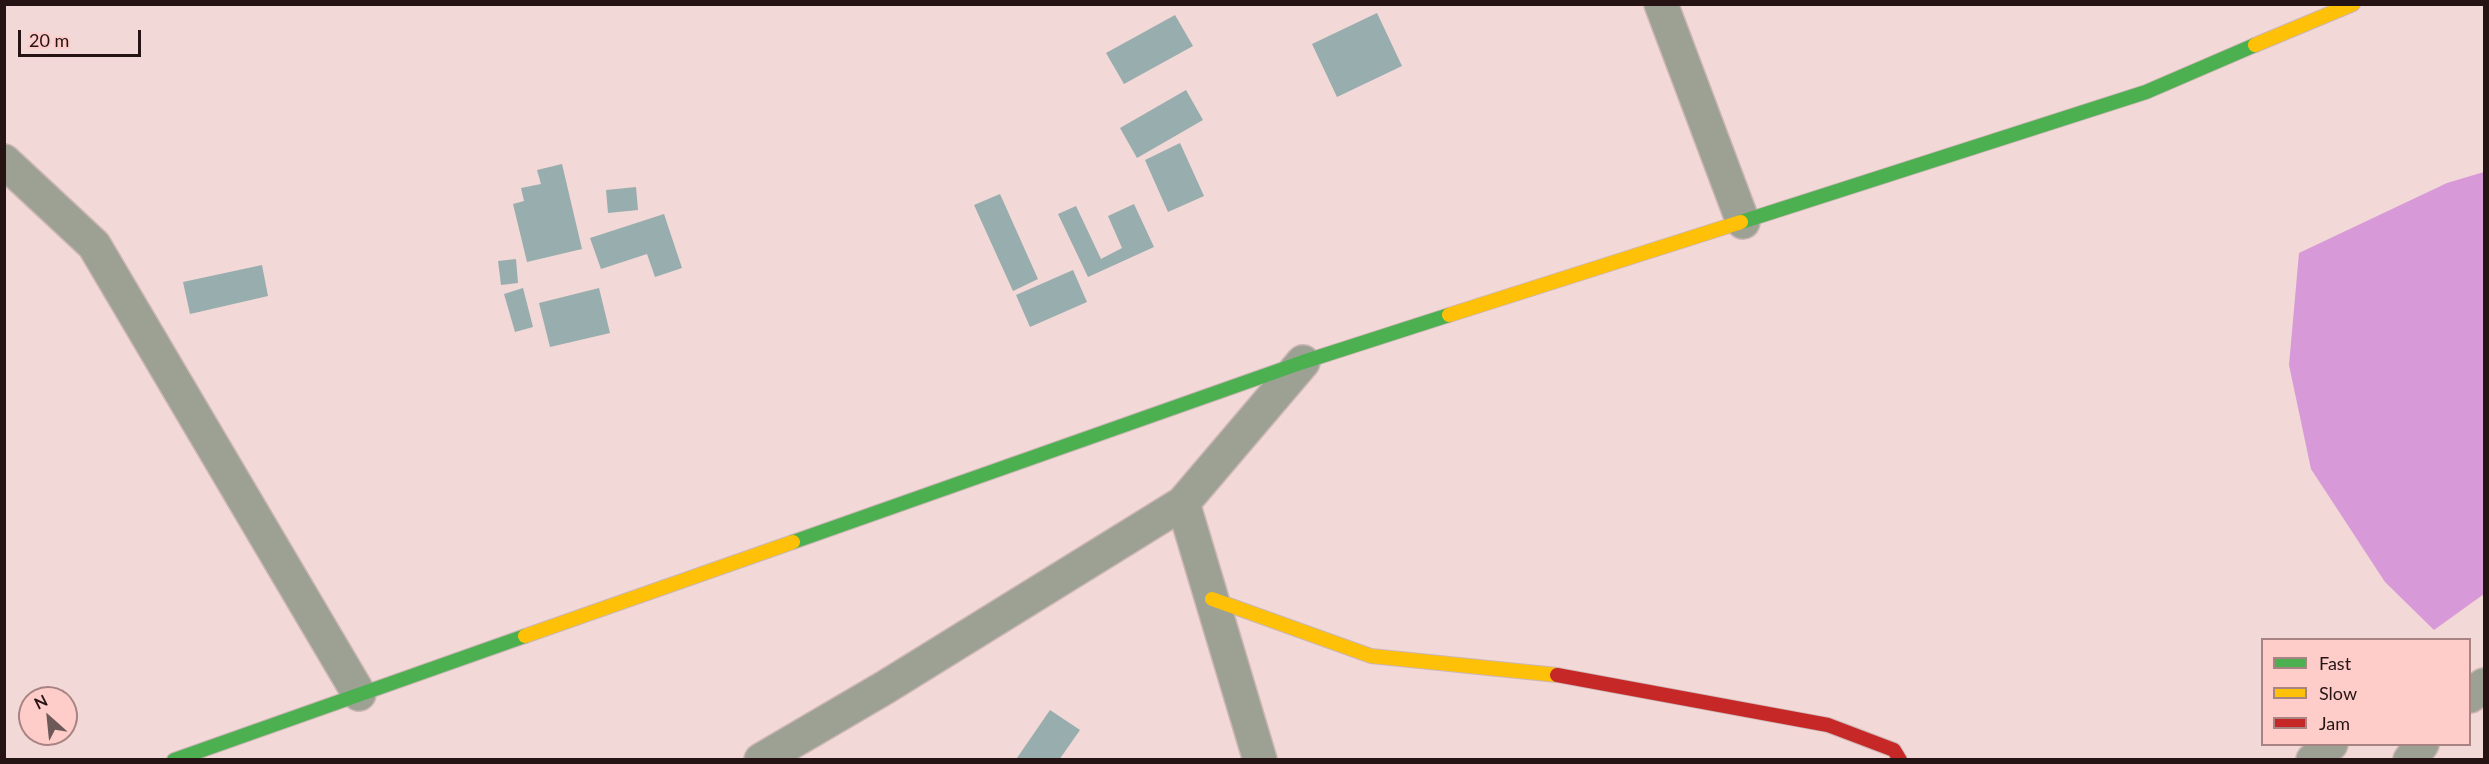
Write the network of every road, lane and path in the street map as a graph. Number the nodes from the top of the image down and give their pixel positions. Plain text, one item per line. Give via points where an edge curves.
1 (1661, 4) edge
2 (2354, 4) edge
3 (4, 161) edge
4 (1743, 222) junction
5 (1303, 362) junction
6 (1183, 503) junction
7 (1212, 599) junction
8 (2484, 685) edge
9 (358, 694) junction
10 (2471, 695) edge
11 (2329, 746) edge
12 (2420, 746) edge
13 (1905, 756) edge
14 (174, 759) edge
15 (761, 759) edge
16 (1260, 759) edge
17 (2313, 759) edge
18 (2410, 759) edge

1 - 4 street
2 - 4 main road via 2146,92
3 - 9 street via 94,245
4 - 5 main road
5 - 6 street
5 - 9 main road
6 - 7 street
6 - 15 street via 884,688
7 - 13 main road via 1371,656 1580,677 1828,725
7 - 16 street
8 - 10 street
9 - 14 main road
11 - 17 street
12 - 18 street

